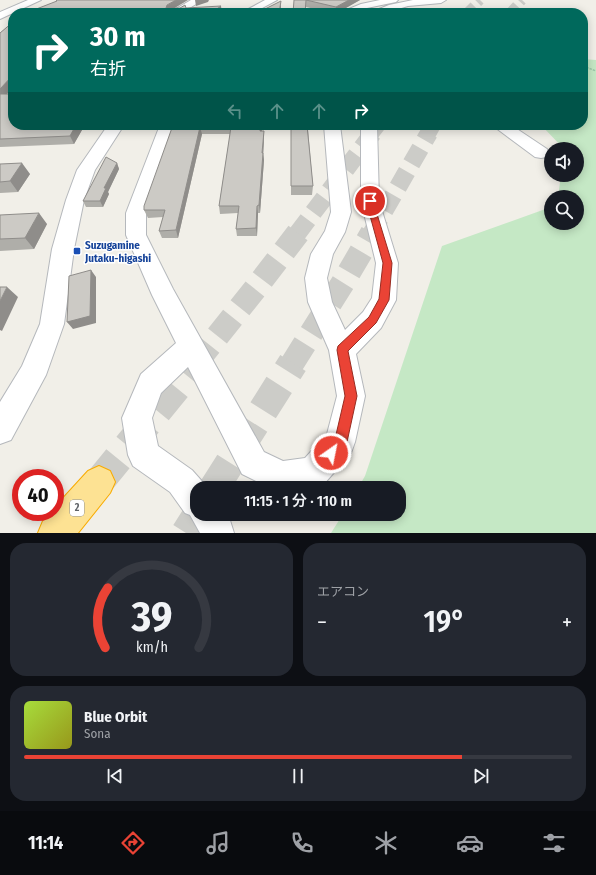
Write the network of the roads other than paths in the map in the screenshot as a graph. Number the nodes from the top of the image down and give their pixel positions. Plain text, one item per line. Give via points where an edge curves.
1 (26, 0) edge
2 (36, 0) edge
3 (198, 0) edge
4 (272, 0) edge
5 (394, 0) edge
6 (441, 0) edge
7 (18, 8) edge
8 (183, 8) edge
9 (256, 8) edge
10 (359, 8) edge
11 (389, 8) edge
12 (0, 11) edge
13 (112, 130) edge
14 (166, 130) edge
15 (333, 130) edge
16 (369, 130) tunnel mouth
17 (508, 130) edge
18 (542, 153) dead end
19 (191, 347) junction
20 (342, 350) junction
21 (0, 429) edge
22 (99, 482) tunnel mouth
23 (190, 492) edge
24 (213, 521) edge
25 (55, 533) edge
26 (217, 533) edge

1 - 12 street
2 - 7 street
3 - 8 street
4 - 9 street
5 - 10 street
6 - 11 street
13 - 21 street via 86,170 75,200 63,249 52,324 32,375
14 - 19 street via 136,213 136,235
15 - 20 street via 341,212 335,232 322,254 316,278 320,302
16 - 20 street via 370,201 387,263 384,300 372,320
17 - 18 street
19 - 20 street via 253,463 282,477 313,473 340,442 351,396
19 - 23 street via 151,384 137,418 144,455 181,481
22 - 25 highway, 2
24 - 26 street

